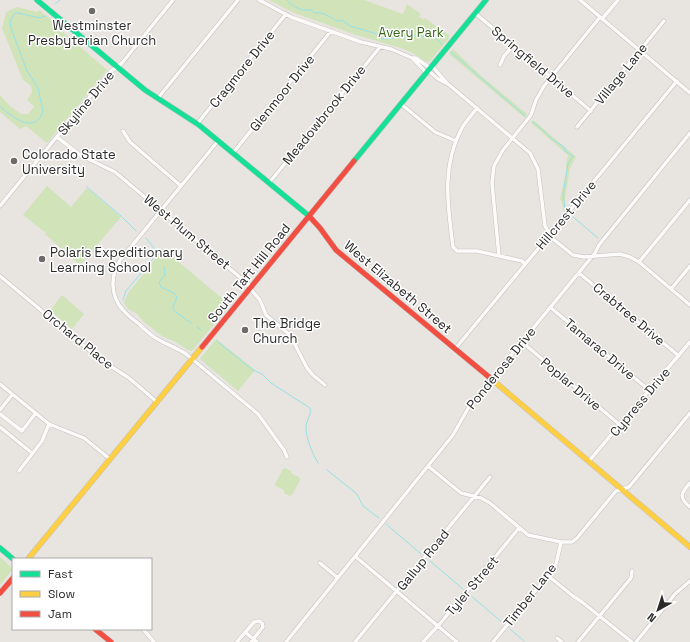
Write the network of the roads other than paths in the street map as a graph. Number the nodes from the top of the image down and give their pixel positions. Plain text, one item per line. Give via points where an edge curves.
1 (37, 0) edge
2 (173, 0) edge
3 (238, 0) edge
4 (259, 0) edge
5 (486, 0) edge
6 (580, 0) edge
7 (618, 0) edge
8 (475, 13) junction
9 (286, 14) junction
10 (601, 18) junction
11 (664, 21) dead end
12 (331, 31) junction
13 (513, 46) junction
14 (380, 47) junction
15 (640, 50) junction
16 (412, 58) junction
17 (500, 65) dead end
18 (117, 67) junction
19 (429, 70) junction
20 (551, 77) junction
21 (677, 82) junction
22 (690, 93) edge
23 (158, 98) junction
24 (401, 104) junction
25 (477, 108) junction
26 (591, 111) junction
27 (197, 124) junction
28 (577, 128) dead end
29 (123, 131) dead end
30 (690, 133) edge
31 (57, 137) junction
32 (512, 138) junction
33 (218, 141) junction
34 (456, 141) junction
35 (233, 154) junction
36 (269, 183) junction
37 (181, 186) junction
38 (690, 200) edge
39 (0, 206) edge
40 (160, 210) junction
41 (309, 216) junction
42 (550, 236) junction
43 (499, 256) junction
44 (593, 256) junction
45 (639, 262) junction
46 (525, 264) junction
47 (690, 266) edge
48 (579, 273) junction
49 (0, 276) edge
50 (250, 288) junction
51 (671, 289) junction
52 (690, 305) edge
53 (550, 307) junction
54 (522, 342) junction
55 (690, 342) edge
56 (455, 349) junction
57 (678, 356) junction
58 (192, 359) junction
59 (491, 379) junction
60 (0, 384) edge
61 (325, 385) dead end
62 (649, 390) junction
63 (12, 395) junction
64 (157, 402) junction
65 (0, 410) edge
66 (0, 414) edge
67 (35, 414) junction
68 (690, 414) edge
69 (49, 424) junction
70 (620, 425) junction
71 (0, 427) edge
72 (32, 453) junction
73 (286, 457) dead end
74 (110, 459) junction
75 (589, 461) junction
76 (428, 466) junction
77 (19, 471) dead end
78 (490, 477) dead end
79 (690, 483) edge
80 (622, 490) junction
81 (474, 497) junction
82 (690, 507) edge
83 (519, 528) junction
84 (561, 542) junction
85 (690, 547) edge
86 (0, 548) edge
87 (356, 557) junction
88 (12, 558) edge
89 (29, 558) edge
90 (320, 563) dead end
91 (632, 571) dead end
92 (548, 576) junction
93 (338, 578) junction
94 (12, 579) edge
95 (690, 581) edge
96 (397, 591) junction
97 (0, 593) edge
98 (600, 616) junction
99 (438, 626) junction
100 (97, 630) edge
101 (144, 630) edge
102 (245, 632) junction
103 (557, 638) dead end
104 (104, 640) edge
105 (254, 641) edge
106 (288, 641) edge
107 (111, 642) edge
108 (154, 642) edge
109 (237, 642) edge
110 (355, 642) edge
111 (423, 642) edge
112 (457, 642) edge
113 (493, 642) edge
114 (562, 642) edge
115 (578, 642) edge
116 (632, 642) edge
117 (636, 642) edge

1 - 18 main road, West Elizabeth Street
2 - 18 street, Skyline Drive
3 - 23 street
4 - 9 street
5 - 8 main road, South Taft Hill Road
6 - 10 street
7 - 10 street
8 - 13 street, Springfield Drive
8 - 19 main road, South Taft Hill Road
9 - 12 street
9 - 27 street, Cragmore Drive
10 - 15 street
10 - 20 street
11 - 15 street, Village Lane
12 - 14 street
12 - 35 street, Glenmoor Drive
13 - 17 street
13 - 20 street, Springfield Drive
14 - 16 street
14 - 36 street, Meadowbrook Drive
15 - 21 street
15 - 26 street, Village Lane
16 - 19 street via 423,69
16 - 19 street via 416,58
18 - 23 main road, West Elizabeth Street
18 - 31 street, Skyline Drive via 110,72
19 - 24 main road, South Taft Hill Road
19 - 25 street via 442,76
20 - 26 street, Springfield Drive
20 - 32 street via 540,93 531,115
21 - 22 street
21 - 42 street, Hillcrest Drive
23 - 27 main road, West Elizabeth Street
24 - 34 street via 435,132
24 - 41 main road, South Taft Hill Road
25 - 32 street
25 - 34 street via 462,127
26 - 28 street, Village Lane
27 - 33 main road, West Elizabeth Street
29 - 37 street via 130,142
30 - 44 street, Ponderosa Drive via 599,245
31 - 39 street, Skyline Drive
31 - 40 street, West Plum Street via 80,155 115,172
32 - 42 street via 530,153 538,169 543,219
32 - 43 street via 498,158 492,176
33 - 35 main road, West Elizabeth Street
33 - 37 street
34 - 43 street via 448,168 447,188 453,247 457,251 477,251
35 - 36 main road, West Elizabeth Street
36 - 41 main road, West Elizabeth Street
37 - 40 street
38 - 45 street
40 - 50 street, West Plum Street
40 - 58 street via 116,265 112,282 114,292 118,305 126,313 158,339
41 - 50 main road, South Taft Hill Road
41 - 56 main road, West Elizabeth Street via 336,250
42 - 44 street via 574,256
42 - 46 street, Hillcrest Drive
43 - 46 street
44 - 45 street via 620,254
44 - 48 street, Ponderosa Drive
45 - 51 street
46 - 56 street, Hillcrest Drive
47 - 51 street
48 - 53 street, Ponderosa Drive
48 - 57 street, Crabtree Drive
49 - 64 street, Orchard Place via 101,360 129,378
50 - 58 main road, South Taft Hill Road
50 - 61 street, West Plum Street via 260,300 266,315 292,339 307,368
51 - 52 street
53 - 54 street, Ponderosa Drive
53 - 62 street, Tamarac Drive
54 - 59 street, Ponderosa Drive
54 - 70 street, Poplar Drive
55 - 57 street, Cypress Drive
56 - 59 main road, West Elizabeth Street
57 - 62 street, Cypress Drive
58 - 64 main road, South Taft Hill Road
58 - 73 street via 258,414 284,450
59 - 75 main road, West Elizabeth Street
59 - 76 street, Ponderosa Drive via 467,408 453,435
60 - 63 street
62 - 70 street, Cypress Drive
63 - 65 street
63 - 67 street
64 - 74 main road, South Taft Hill Road
66 - 67 street via 22,431
67 - 69 street
68 - 80 street via 628,487
69 - 72 street via 42,440
69 - 74 street via 84,438
70 - 75 street, Cypress Drive
71 - 72 street
72 - 77 street
74 - 89 main road, South Taft Hill Road
75 - 80 main road, West Elizabeth Street
76 - 81 street via 458,491
76 - 87 street, Ponderosa Drive via 362,546
78 - 81 street, Gallup Road
79 - 82 street via 682,495
80 - 84 street via 616,492 575,541
80 - 85 main road, West Elizabeth Street
81 - 83 street via 490,503
81 - 96 street, Gallup Road
83 - 84 street via 533,537
83 - 99 street, Tyler Street
84 - 92 street, Timber Lane via 558,560
86 - 88 main road
87 - 93 street, Ponderosa Drive
87 - 96 street
90 - 93 street
91 - 98 street via 631,578
92 - 98 street
92 - 113 street, Timber Lane
93 - 106 street, Ponderosa Drive
94 - 97 main road
95 - 117 street via 675,594
96 - 99 street
96 - 110 street, Gallup Road
98 - 115 street
98 - 116 street
99 - 111 street, Tyler Street
99 - 112 street
100 - 104 main road
101 - 108 street
102 - 105 street
102 - 105 street via 254,622 260,621 263,627
102 - 109 street
103 - 114 street
104 - 107 main road

